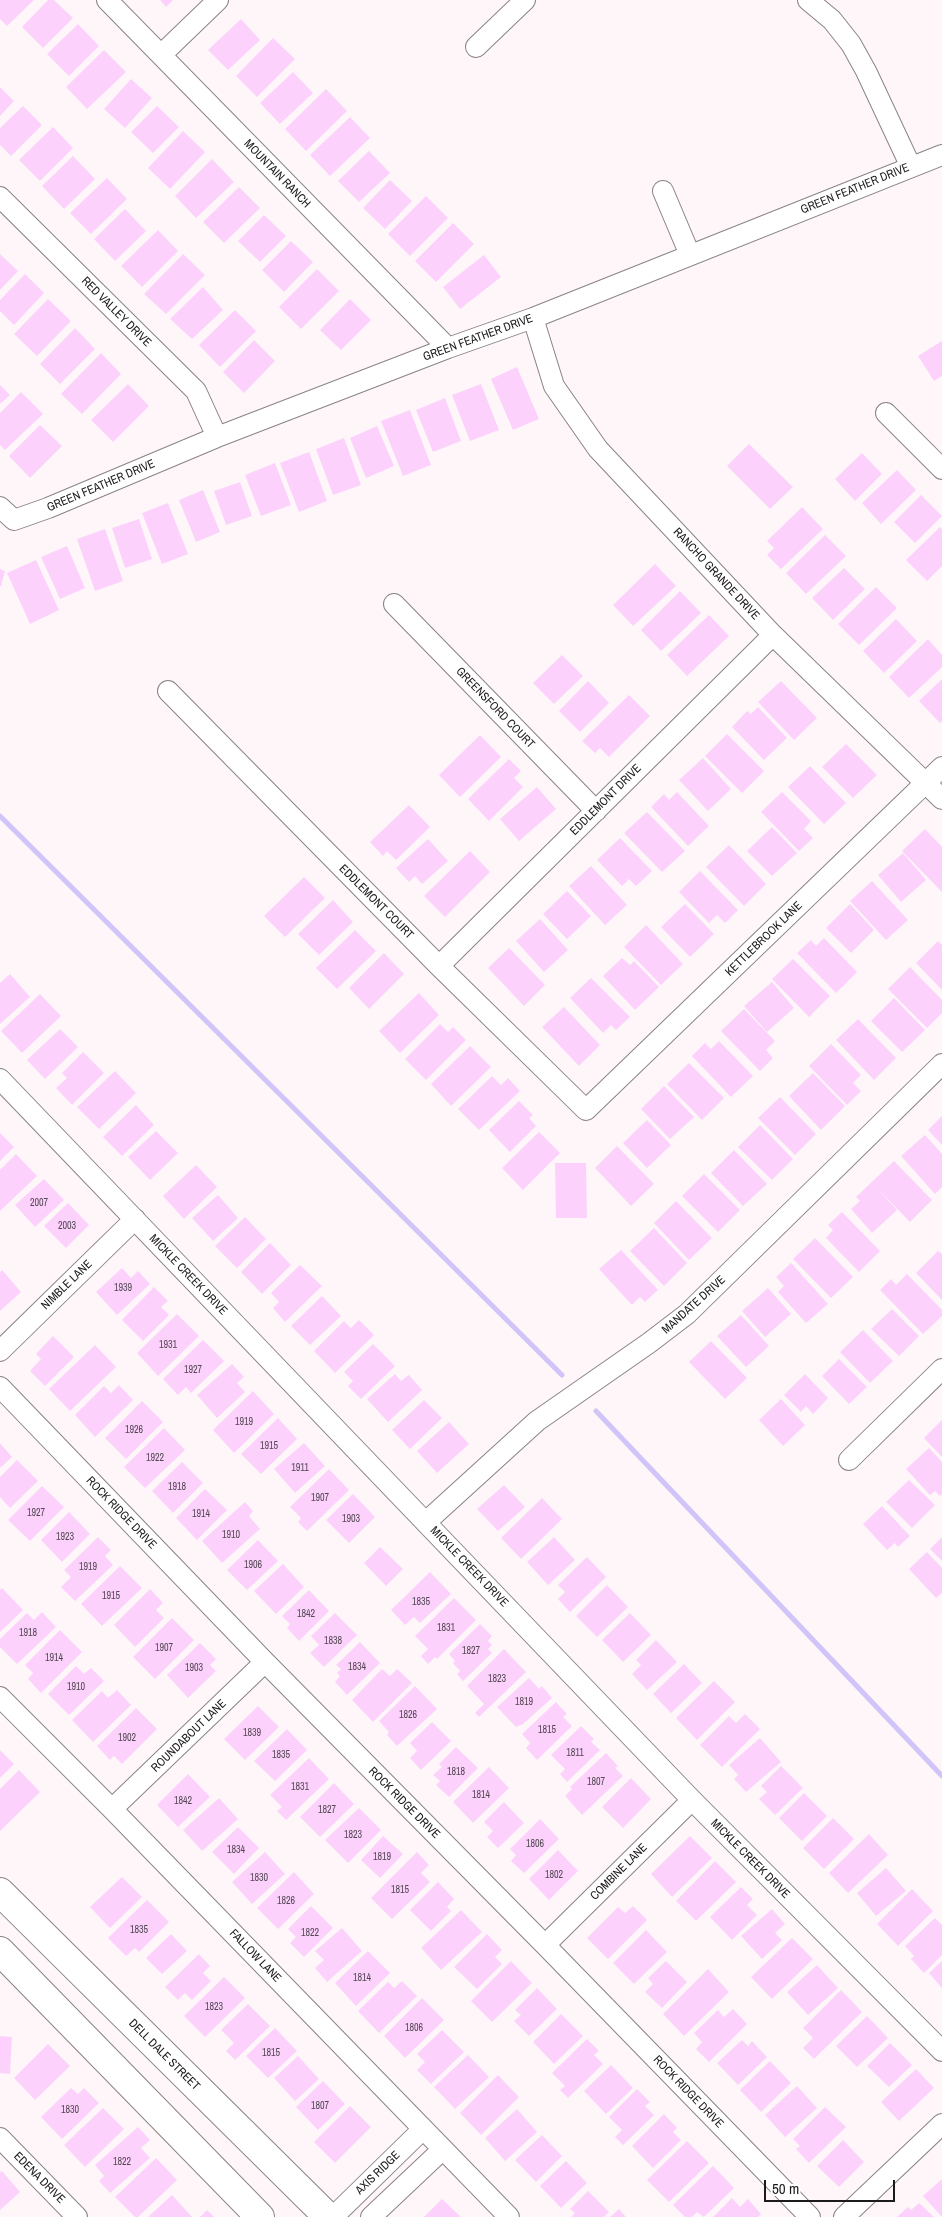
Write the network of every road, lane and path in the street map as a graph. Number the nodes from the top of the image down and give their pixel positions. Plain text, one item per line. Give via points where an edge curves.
1 (107, 0) edge
2 (218, 0) edge
3 (525, 0) edge
4 (808, 0) edge
5 (476, 47) dead end
6 (161, 55) junction
7 (942, 155) edge
8 (911, 167) junction
9 (663, 191) dead end
10 (0, 197) edge
11 (690, 255) junction
12 (533, 318) junction
13 (448, 348) junction
14 (886, 413) dead end
15 (217, 437) junction
16 (942, 469) edge
17 (7, 514) edge
18 (394, 604) dead end
19 (773, 635) junction
20 (168, 692) dead end
21 (942, 767) edge
22 (926, 783) junction
23 (942, 800) edge
24 (596, 811) junction
25 (439, 966) junction
26 (942, 1064) edge
27 (0, 1079) edge
28 (586, 1110) joint
29 (135, 1219) junction
30 (0, 1351) edge
31 (942, 1369) edge
32 (0, 1387) edge
33 (849, 1460) dead end
34 (426, 1522) junction
35 (265, 1662) junction
36 (0, 1697) edge
37 (692, 1800) junction
38 (112, 1809) junction
39 (1, 1898) edge
40 (545, 1945) junction
41 (0, 1951) edge
42 (942, 2051) edge
43 (942, 2124) edge
44 (422, 2130) junction
45 (0, 2138) edge
46 (442, 2150) junction
47 (77, 2217) edge
48 (260, 2217) edge
49 (328, 2217) edge
50 (333, 2217) edge
51 (371, 2217) edge
52 (509, 2217) edge
53 (810, 2217) edge
54 (844, 2217) edge

1 - 6 street, MOUNTAIN RANCH
2 - 6 street
3 - 5 street
4 - 8 street via 832,20 851,44
6 - 13 street, MOUNTAIN RANCH
7 - 8 street, GREEN FEATHER DRIVE
8 - 11 street, GREEN FEATHER DRIVE
9 - 11 street
10 - 15 street, RED VALLEY DRIVE via 196,391
11 - 12 street, GREEN FEATHER DRIVE
12 - 13 street, GREEN FEATHER DRIVE
12 - 19 street, RANCHO GRANDE DRIVE via 554,386 598,449
13 - 15 street, GREEN FEATHER DRIVE
14 - 16 street
15 - 17 street, GREEN FEATHER DRIVE via 48,508
18 - 24 street, GREENSFORD COURT
19 - 22 street, RANCHO GRANDE DRIVE
19 - 24 street, EDDLEMONT DRIVE
20 - 25 street, EDDLEMONT COURT
21 - 22 street, KETTLEBROOK LANE
22 - 23 street, RANCHO GRANDE DRIVE
22 - 28 street, KETTLEBROOK LANE
24 - 25 street, EDDLEMONT DRIVE
25 - 28 street, EDDLEMONT COURT
26 - 34 street, MANDATE DRIVE via 686,1314 536,1421
27 - 29 street, MICKLE CREEK DRIVE
29 - 30 street, NIMBLE LANE
29 - 34 street, MICKLE CREEK DRIVE
31 - 33 street
32 - 35 street, ROCK RIDGE DRIVE
34 - 37 street, MICKLE CREEK DRIVE
35 - 38 street, ROUNDABOUT LANE
35 - 40 street, ROCK RIDGE DRIVE
36 - 38 street, FALLOW LANE
37 - 40 street, COMBINE LANE
37 - 42 street, MICKLE CREEK DRIVE
38 - 44 street, FALLOW LANE
39 - 49 main road, DELL DALE STREET
40 - 53 street, ROCK RIDGE DRIVE
41 - 48 main road
43 - 54 street
44 - 46 street, FALLOW LANE
44 - 50 street, AXIS RIDGE
45 - 47 street, EDENA DRIVE
46 - 51 street
46 - 52 street, FALLOW LANE

